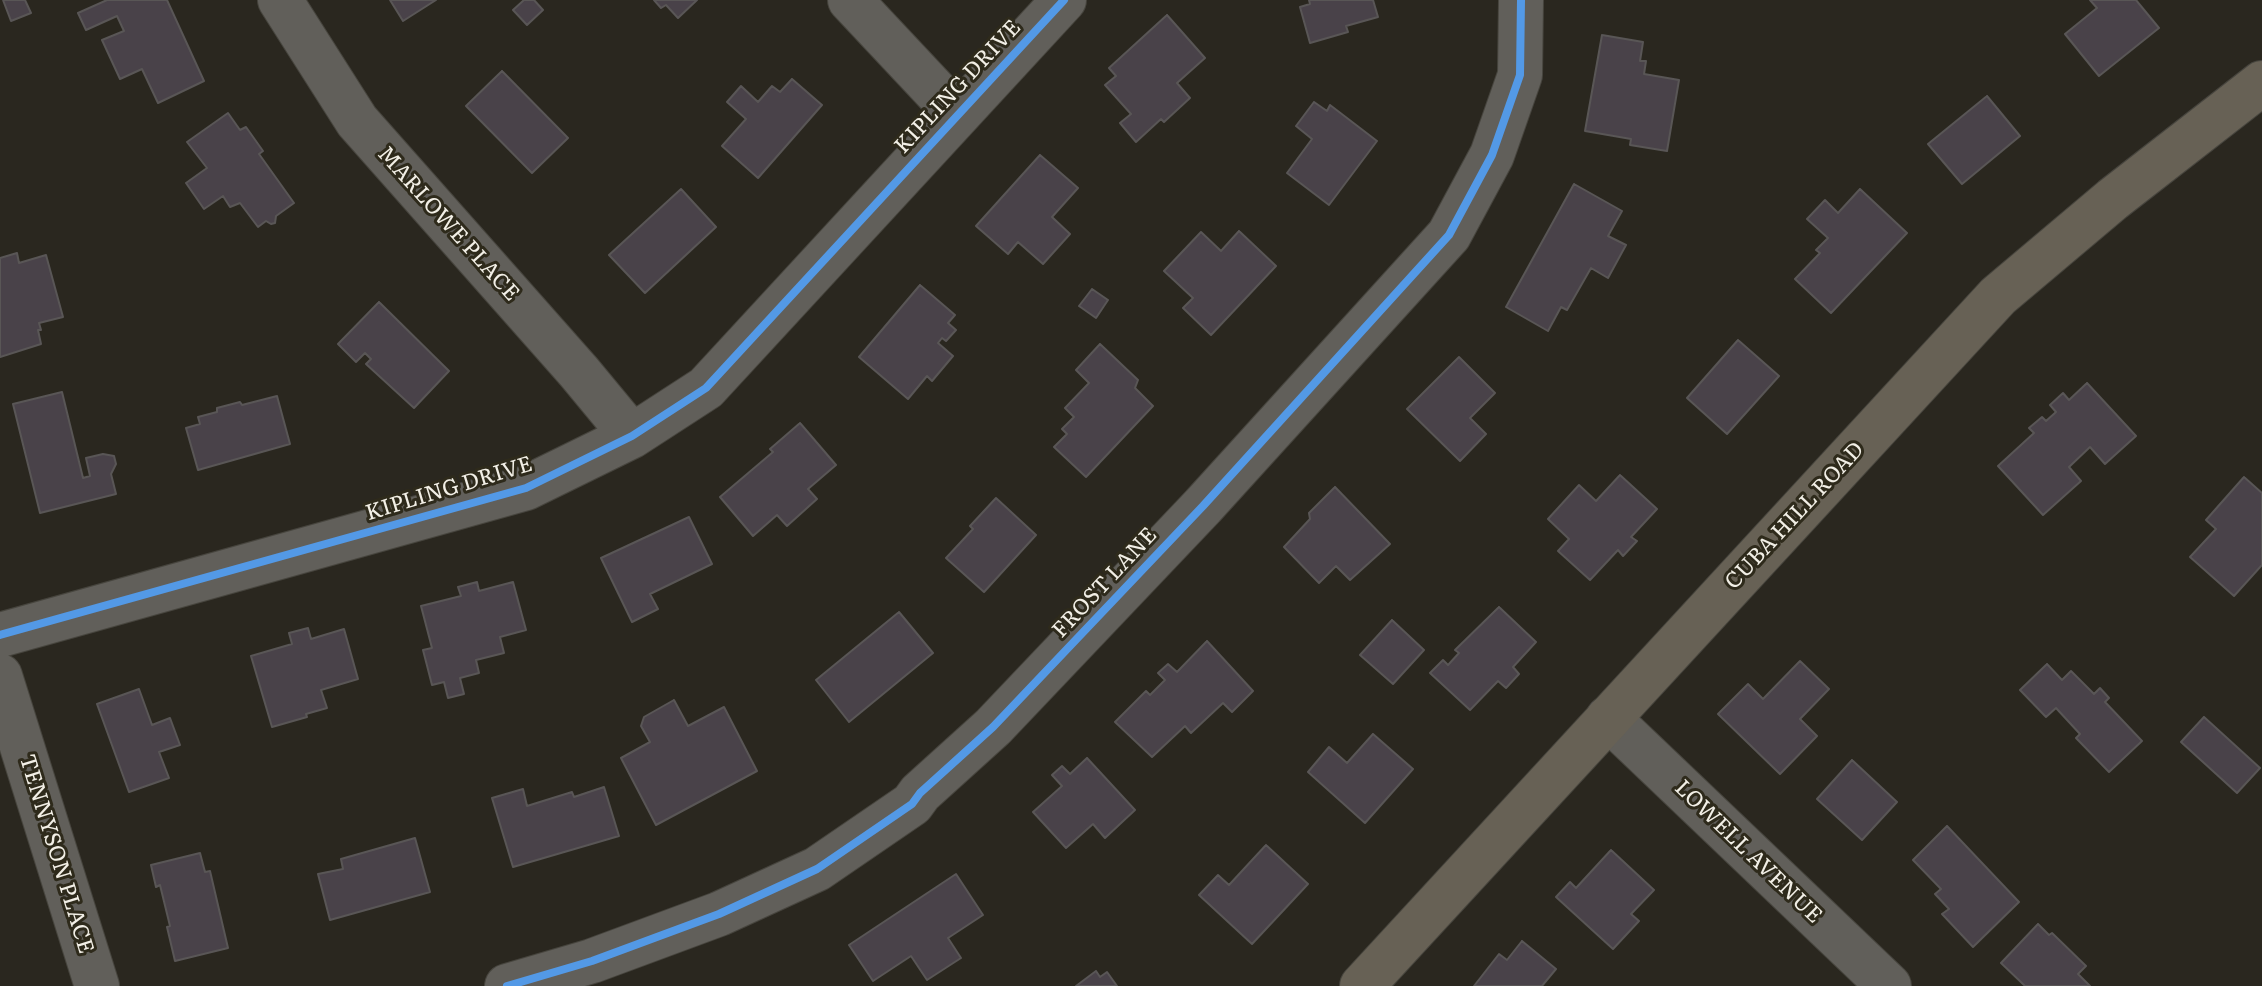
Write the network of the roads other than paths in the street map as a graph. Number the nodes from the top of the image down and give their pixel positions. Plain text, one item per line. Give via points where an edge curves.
1 (280, 0) edge
2 (850, 0) edge
3 (1064, 0) edge
4 (1521, 0) edge
5 (2262, 83) edge
6 (957, 114) junction
7 (632, 436) junction
8 (0, 635) edge
9 (0, 676) edge
10 (1608, 718) junction
11 (97, 986) edge
12 (507, 986) edge
13 (1362, 986) edge
14 (1889, 986) edge

1 - 7 street, MARLOWE PLACE via 357,121
2 - 6 street
3 - 6 street, KIPLING DRIVE
4 - 12 street, FROST LANE via 1520,75 1492,155 1449,235 993,727 912,804 817,869 705,919
5 - 10 main road, CUBA HILL ROAD via 1998,296
6 - 7 street, KIPLING DRIVE via 706,388
7 - 8 street, KIPLING DRIVE via 526,488
9 - 11 street, TENNYSON PLACE
10 - 13 main road, CUBA HILL ROAD
10 - 14 street, LOWELL AVENUE

